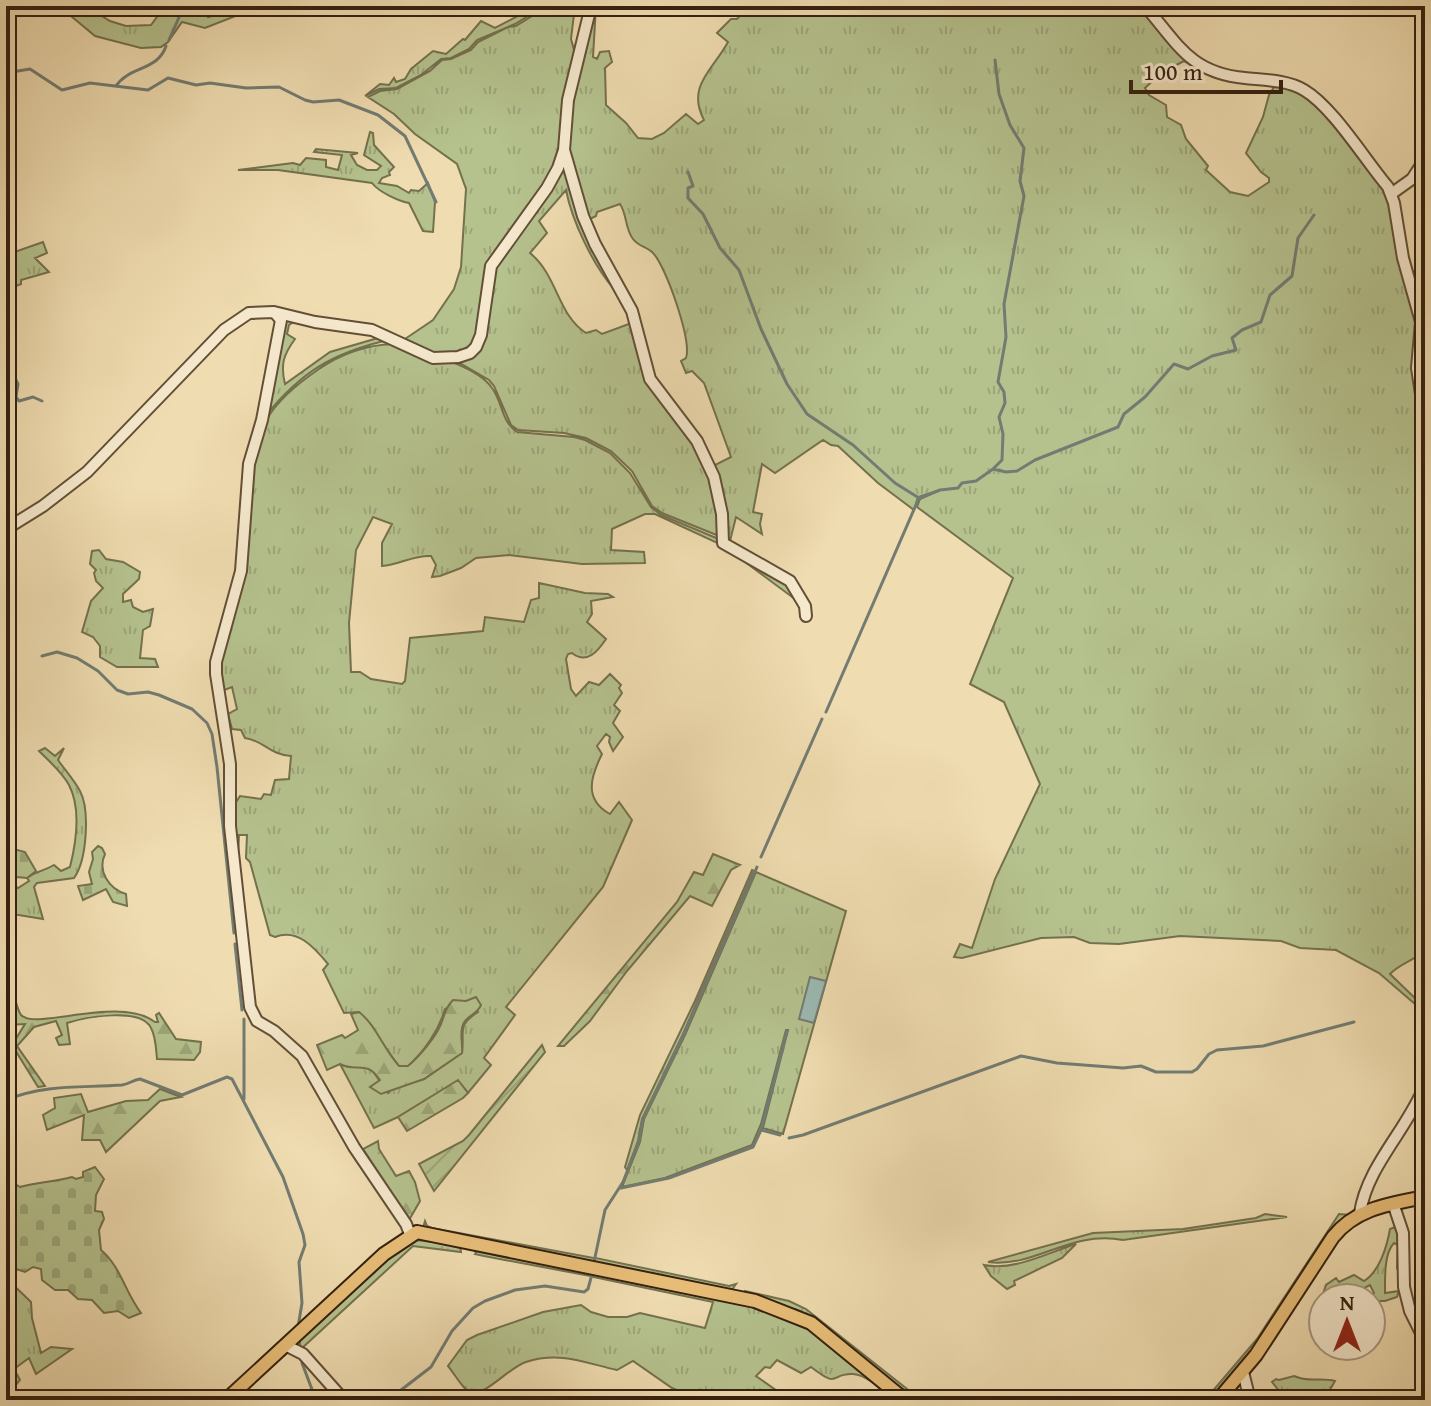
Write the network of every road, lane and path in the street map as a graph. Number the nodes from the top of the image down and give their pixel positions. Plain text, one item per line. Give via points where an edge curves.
1 (591, 6) edge
2 (1145, 6) edge
3 (564, 150) junction
4 (1425, 159) edge
5 (1391, 194) junction
6 (274, 312) junction
7 (1423, 331) edge
8 (1425, 420) edge
9 (6, 529) edge
10 (806, 616) dead end
11 (1425, 987) edge
12 (1425, 1021) edge
13 (1425, 1085) edge
14 (1425, 1197) edge
15 (1393, 1203) junction
16 (1360, 1213) junction
17 (410, 1234) junction
18 (1425, 1341) edge
19 (287, 1346) junction
20 (1243, 1372) junction
21 (226, 1400) edge
22 (344, 1400) edge
23 (905, 1400) edge
24 (1218, 1400) edge
25 (1250, 1400) edge

1 - 3 street via 568,100
2 - 5 street via 1202,67 1306,91
3 - 6 street via 547,188 491,266 481,335 470,353 433,358 372,330
3 - 10 street via 583,216 632,311 650,379 697,441 714,477 723,543 790,581
4 - 5 street via 1412,179
5 - 7 street
6 - 9 street via 238,319 87,472
6 - 17 street via 281,320 249,464 241,571 216,662 249,996 257,1021 290,1044 311,1069
7 - 8 street via 1417,368
11 - 12 street
13 - 16 street via 1364,1190
14 - 15 main road
15 - 16 main road
15 - 18 street via 1403,1233 1404,1287
16 - 20 main road via 1333,1237
17 - 19 main road
17 - 23 main road via 755,1301 811,1323
19 - 21 main road
19 - 22 street via 303,1354
20 - 24 main road
20 - 25 street

